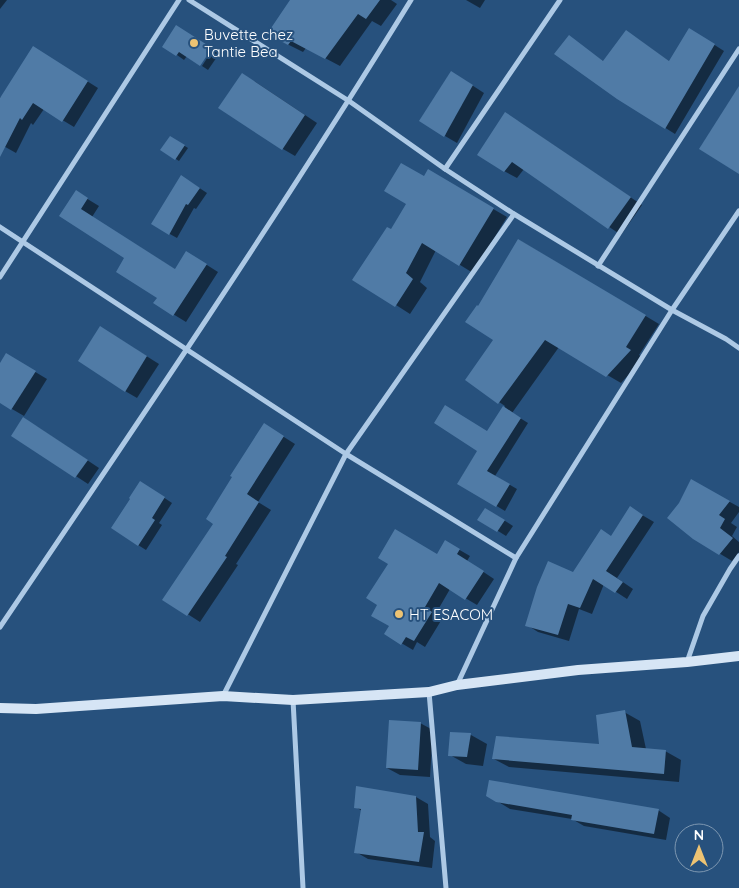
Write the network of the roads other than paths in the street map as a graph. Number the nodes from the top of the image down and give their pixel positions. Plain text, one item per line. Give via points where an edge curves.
1 (179, 0) edge
2 (190, 0) edge
3 (411, 0) edge
4 (560, 0) edge
5 (739, 50) edge
6 (349, 100) junction
7 (445, 169) junction
8 (739, 212) edge
9 (514, 214) junction
10 (0, 227) edge
11 (23, 242) junction
12 (598, 266) junction
13 (0, 277) edge
14 (672, 310) junction
15 (739, 348) edge
16 (187, 350) junction
17 (346, 454) junction
18 (739, 556) edge
19 (516, 558) junction
20 (0, 628) edge
21 (739, 656) edge
22 (687, 662) junction
23 (456, 685) junction
24 (429, 692) junction
25 (223, 696) junction
26 (293, 700) junction
27 (0, 708) edge
28 (303, 888) edge
29 (446, 888) edge

1 - 11 street
2 - 6 street
3 - 6 street
4 - 7 street
5 - 12 street
6 - 7 street
6 - 16 street
7 - 9 street
8 - 14 street
9 - 12 street
9 - 17 street
10 - 11 street
11 - 13 street
11 - 16 street
12 - 14 street
14 - 15 street
14 - 19 street
16 - 17 street
16 - 20 street
17 - 19 street
17 - 25 street
18 - 22 street via 704,616
19 - 23 street
21 - 22 street
22 - 23 street via 578,670
23 - 24 street
24 - 26 street
24 - 29 street
25 - 26 street
25 - 27 street via 36,709
26 - 28 street

